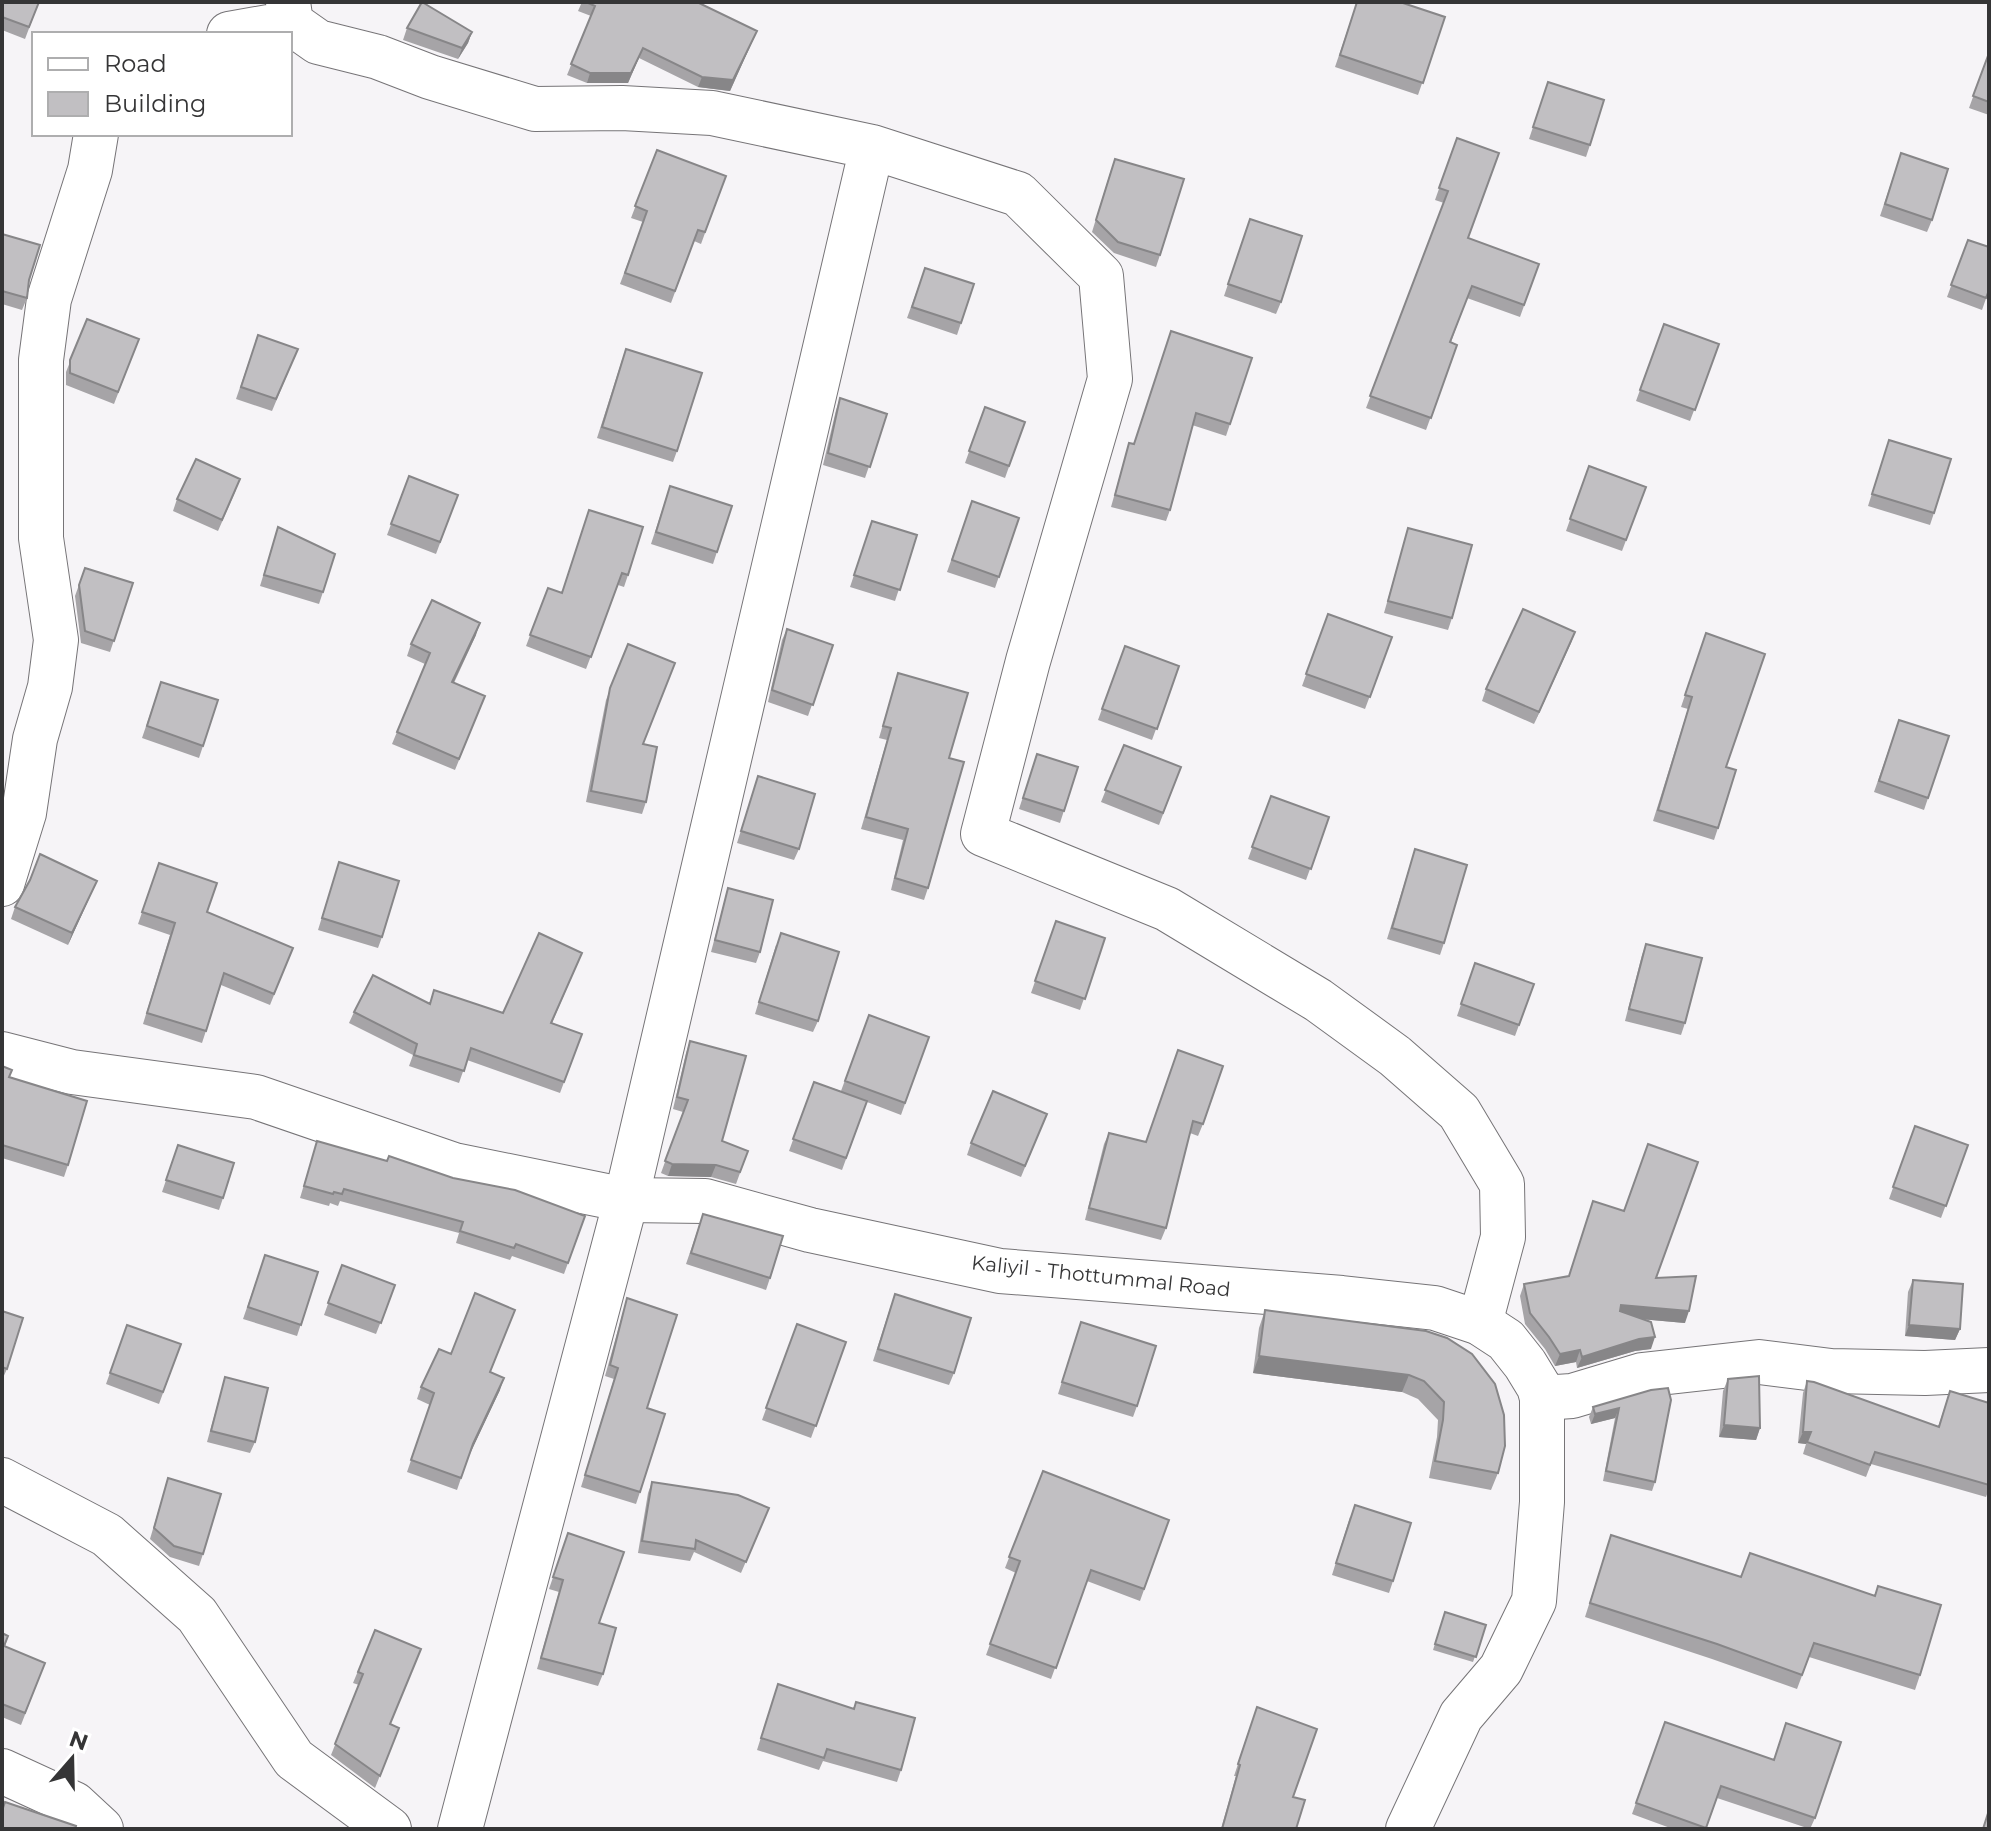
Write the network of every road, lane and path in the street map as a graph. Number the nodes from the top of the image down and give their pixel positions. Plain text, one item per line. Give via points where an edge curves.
1 (289, 13) edge
2 (235, 32) edge
3 (96, 136) edge
4 (872, 147) junction
5 (2, 884) edge
6 (2, 1054) edge
7 (626, 1200) junction
8 (1480, 1323) junction
9 (1989, 1370) edge
10 (1542, 1398) junction
11 (2, 1480) edge
12 (2, 1771) edge
13 (101, 1829) edge
14 (389, 1829) edge
15 (460, 1829) edge
16 (1408, 1829) edge

1 - 2 street
1 - 4 street via 318,42 535,109 712,113
3 - 5 street via 49,299 41,360 41,538 56,640 24,813
4 - 7 street
4 - 8 street via 1018,194 1101,276 1110,379 983,834 1167,909 1318,1000 1395,1056 1459,1112 1502,1184 1503,1237
6 - 7 street, Kaliyil - Thottummal Road via 72,1072 256,1097 454,1165
7 - 8 street, Kaliyil - Thottummal Road via 705,1201 1000,1271 1435,1308
7 - 15 street
8 - 10 street, Kaliyil - Thottummal Road via 1516,1352
9 - 10 street via 1831,1371 1759,1362 1642,1375 1572,1396
10 - 16 street via 1542,1502 1534,1601 1501,1669 1461,1716
11 - 14 street via 107,1535 197,1615 294,1759
12 - 13 street via 74,1804

